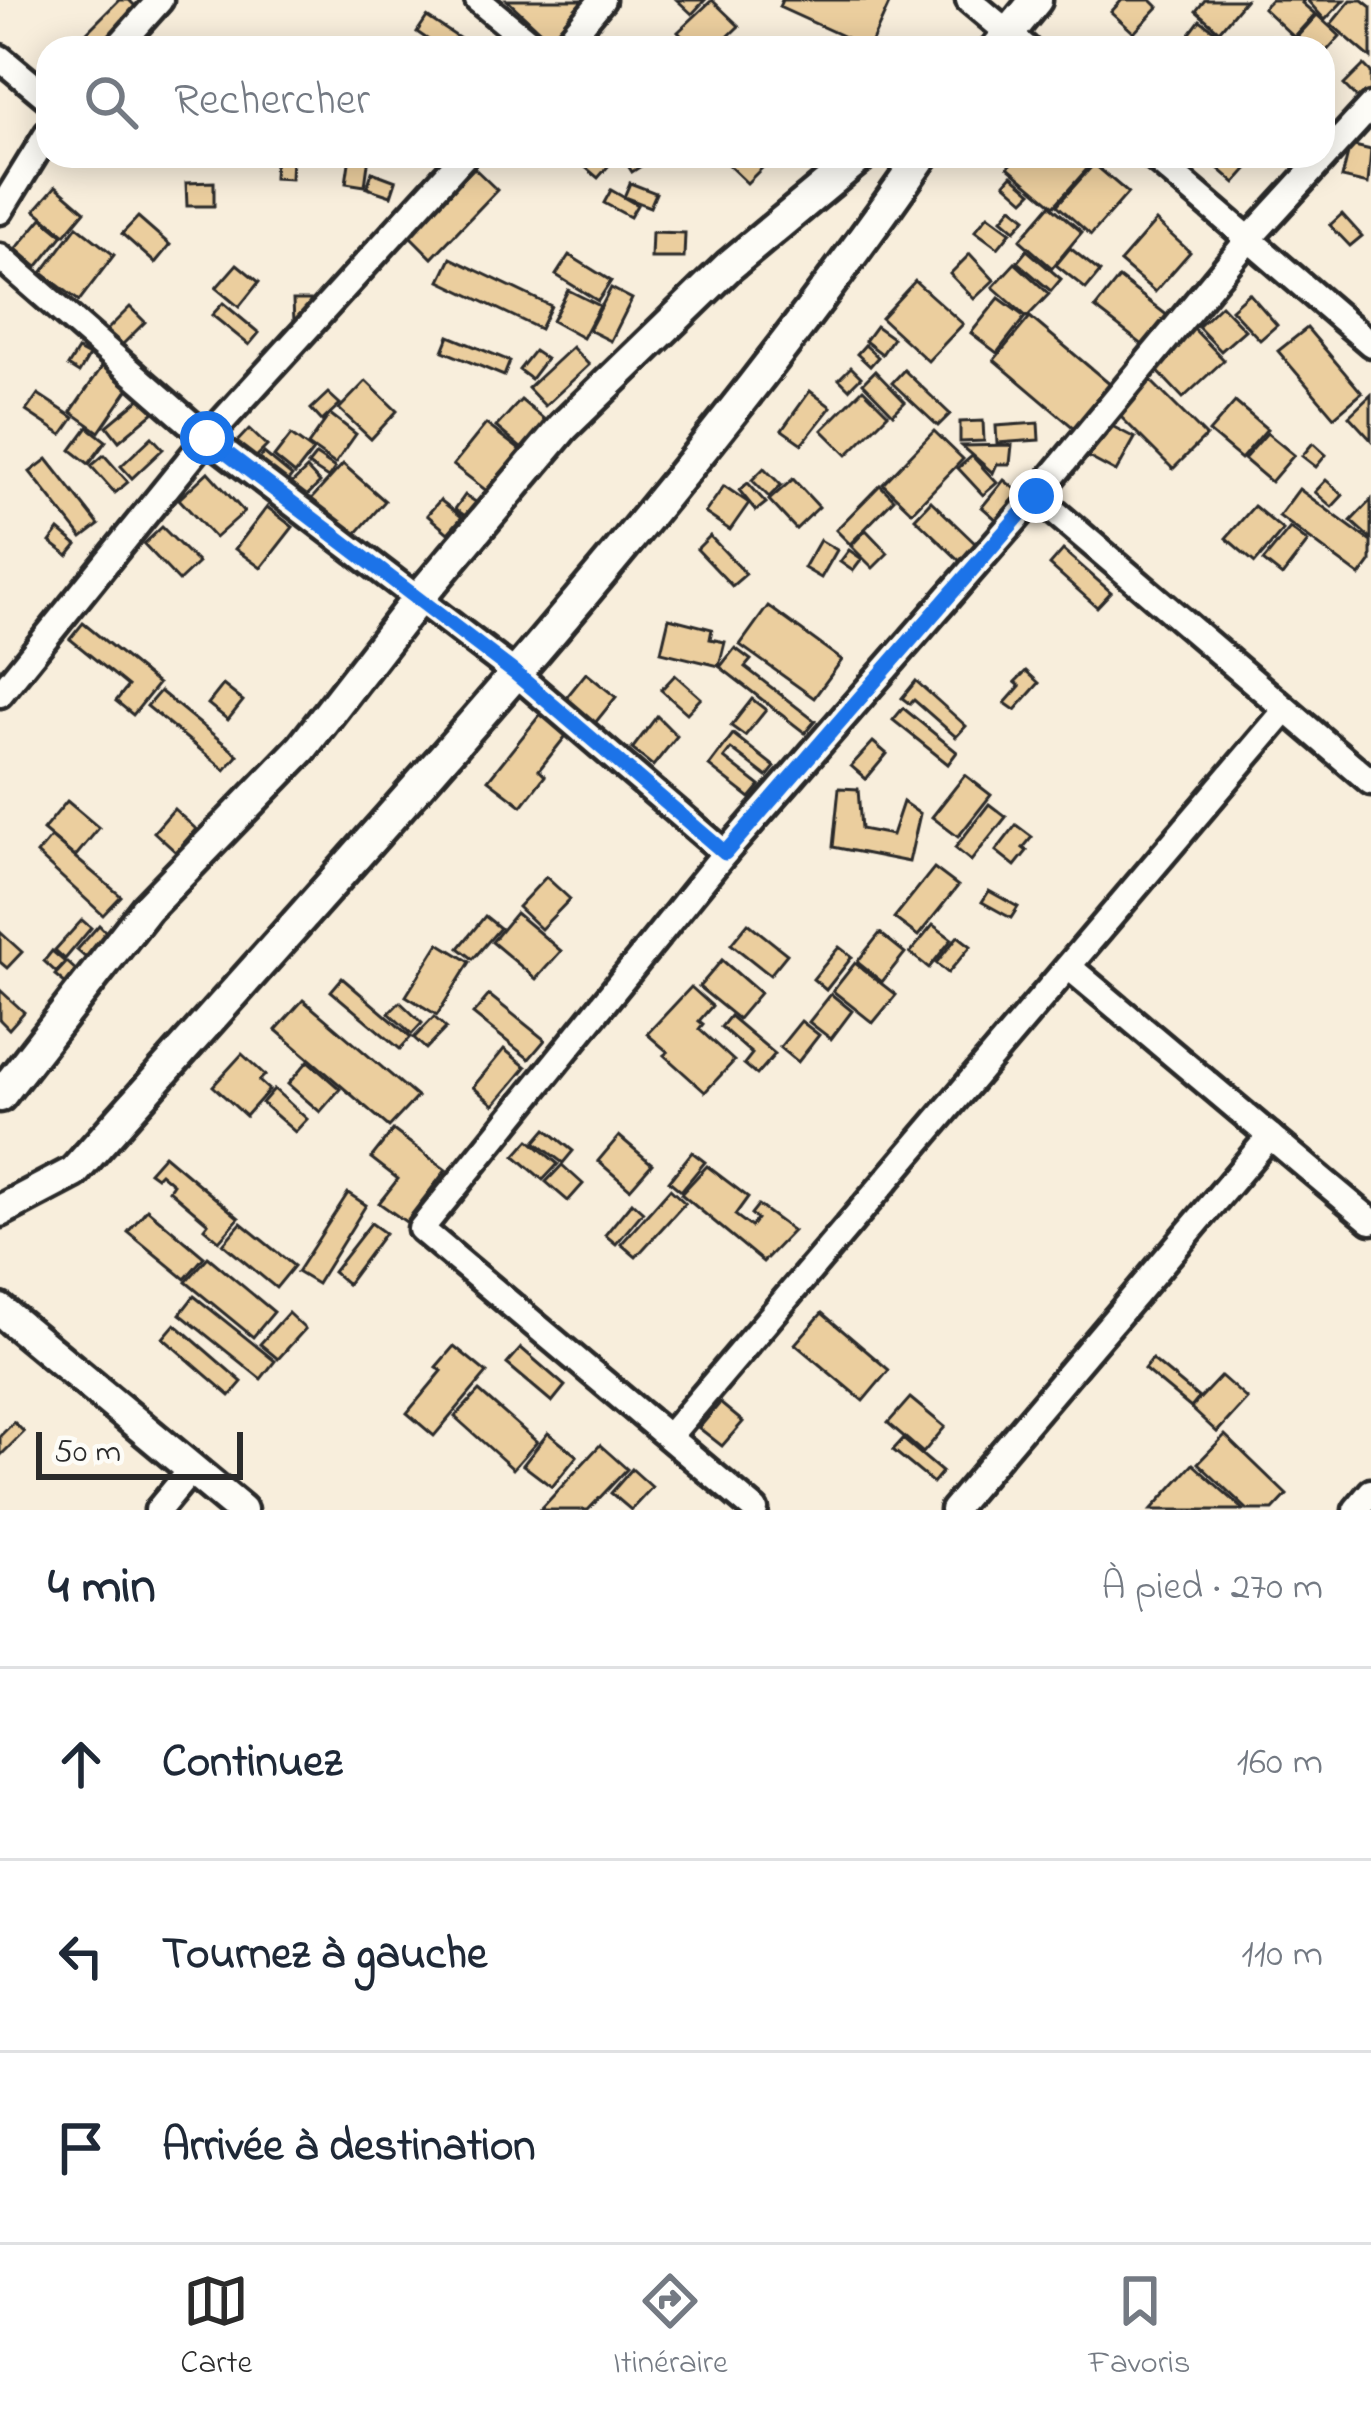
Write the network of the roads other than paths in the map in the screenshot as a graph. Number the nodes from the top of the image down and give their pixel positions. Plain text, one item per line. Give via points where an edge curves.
1 (160, 0) edge
2 (478, 0) edge
3 (602, 0) edge
4 (969, 0) edge
5 (1036, 0) edge
6 (128, 36) edge
7 (522, 36) edge
8 (572, 36) edge
9 (998, 36) edge
10 (1011, 36) edge
11 (0, 58) edge
12 (36, 88) edge
13 (1371, 106) edge
14 (1335, 145) edge
15 (36, 152) edge
16 (453, 168) edge
17 (846, 168) edge
18 (914, 168) edge
19 (1167, 168) edge
20 (1314, 168) edge
21 (0, 211) edge
22 (1249, 238) junction
23 (0, 257) edge
24 (1371, 344) edge
25 (207, 438) junction
26 (1036, 496) junction
27 (417, 600) junction
28 (515, 673) junction
29 (0, 694) edge
30 (1286, 710) junction
31 (1371, 782) edge
32 (725, 853) junction
33 (1070, 967) junction
34 (0, 1096) edge
35 (1270, 1136) junction
36 (0, 1211) edge
37 (1371, 1221) edge
38 (0, 1310) edge
39 (670, 1436) junction
40 (192, 1468) junction
41 (1371, 1492) edge
42 (158, 1510) edge
43 (241, 1510) edge
44 (755, 1510) edge
45 (953, 1510) edge
46 (1356, 1510) edge

1 - 6 street
2 - 7 street
3 - 8 street
4 - 9 street
5 - 10 street
11 - 12 street
13 - 14 street
15 - 21 street
16 - 25 street
17 - 27 street via 729,266 563,427
18 - 28 street via 828,291
19 - 22 street
20 - 22 street
22 - 24 street
22 - 26 street
23 - 25 street
25 - 27 street
25 - 29 street
26 - 30 street
26 - 32 street
27 - 28 street
27 - 34 street via 302,748 147,908
28 - 32 street
28 - 36 street via 74,1172
30 - 31 street
30 - 33 street
32 - 39 street via 421,1229
33 - 35 street
33 - 39 street
35 - 37 street
35 - 45 street
38 - 40 street
39 - 44 street
40 - 42 street
40 - 43 street
41 - 46 street

